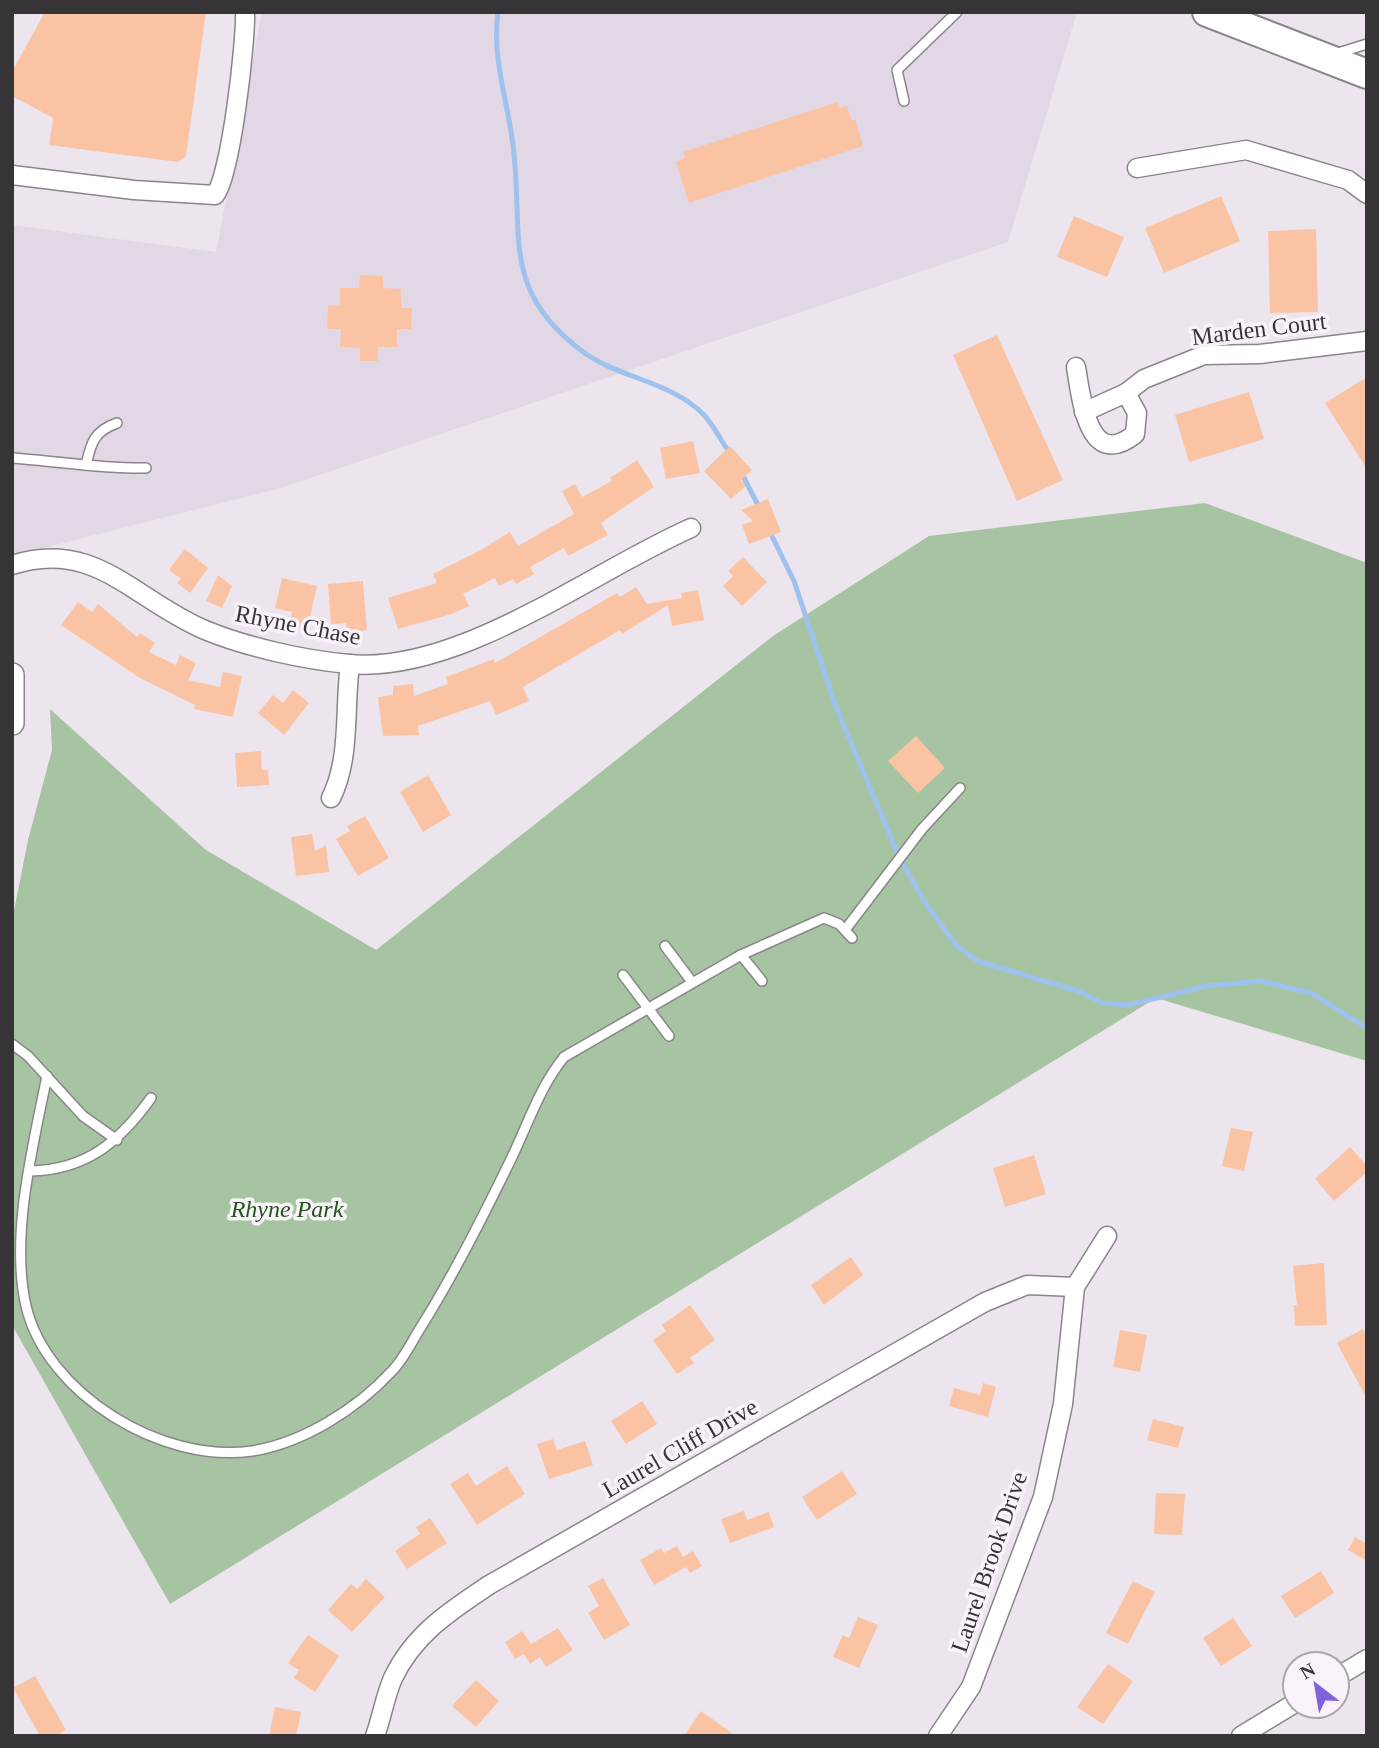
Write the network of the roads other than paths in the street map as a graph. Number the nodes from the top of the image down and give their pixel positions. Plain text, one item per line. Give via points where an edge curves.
1 (245, 12) edge
2 (957, 12) edge
3 (1206, 12) edge
4 (1367, 44) edge
5 (1326, 57) junction
6 (1367, 74) edge
7 (904, 101) dead end
8 (1137, 168) dead end
9 (12, 175) edge
10 (1367, 194) edge
11 (1367, 341) edge
12 (1076, 367) dead end
13 (1126, 393) junction
14 (1084, 412) junction
15 (117, 423) dead end
16 (12, 458) edge
17 (86, 465) junction
18 (146, 468) dead end
19 (691, 528) dead end
20 (12, 565) edge
21 (350, 664) junction
22 (12, 676) edge
23 (12, 723) edge
24 (960, 788) dead end
25 (331, 799) dead end
26 (845, 930) junction
27 (852, 938) dead end
28 (666, 946) dead end
29 (741, 955) junction
30 (623, 975) dead end
31 (762, 981) dead end
32 (692, 982) junction
33 (647, 1009) junction
34 (668, 1036) dead end
35 (12, 1044) edge
36 (47, 1076) junction
37 (151, 1098) dead end
38 (117, 1140) junction
39 (30, 1171) junction
40 (1107, 1236) dead end
41 (1075, 1287) junction
42 (1367, 1659) edge
43 (1351, 1669) edge
44 (1281, 1712) edge
45 (375, 1736) edge
46 (938, 1736) edge
47 (1241, 1736) edge

1 - 9 street via 240,87 215,195
2 - 7 lane via 897,70
3 - 5 main road
4 - 5 lane
5 - 6 main road
8 - 10 street via 1246,150 1348,180
11 - 13 street, Marden Court via 1260,354 1204,355 1144,379
12 - 14 street
13 - 14 street, Marden Court
13 - 14 street via 1137,413 1138,427 1129,439 1102,443
15 - 17 lane via 92,439
16 - 17 lane
17 - 18 lane
19 - 21 street, Rhyne Chase via 474,638 428,656
20 - 21 street, Rhyne Chase via 47,556 89,562 150,602 210,632 268,649
21 - 25 street via 343,760
22 - 23 street
24 - 26 lane via 922,829
26 - 27 lane
26 - 29 lane via 824,918
28 - 32 lane
29 - 31 lane
29 - 32 lane
30 - 33 lane
32 - 33 lane
33 - 34 lane
33 - 39 lane via 564,1058 547,1079 439,1298 393,1370 355,1404 310,1432 252,1451 197,1450 148,1435 88,1400 56,1369 35,1332 23,1284 21,1258
35 - 36 lane
36 - 38 lane via 83,1116
36 - 39 lane
37 - 38 lane
38 - 39 lane via 65,1165
40 - 41 street, Laurel Brook Drive
41 - 45 street, Laurel Cliff Drive via 1027,1285 985,1302 489,1584 411,1645 392,1681
41 - 46 street, Laurel Brook Drive via 1063,1404 1043,1497 971,1687
42 - 43 street
44 - 47 street

